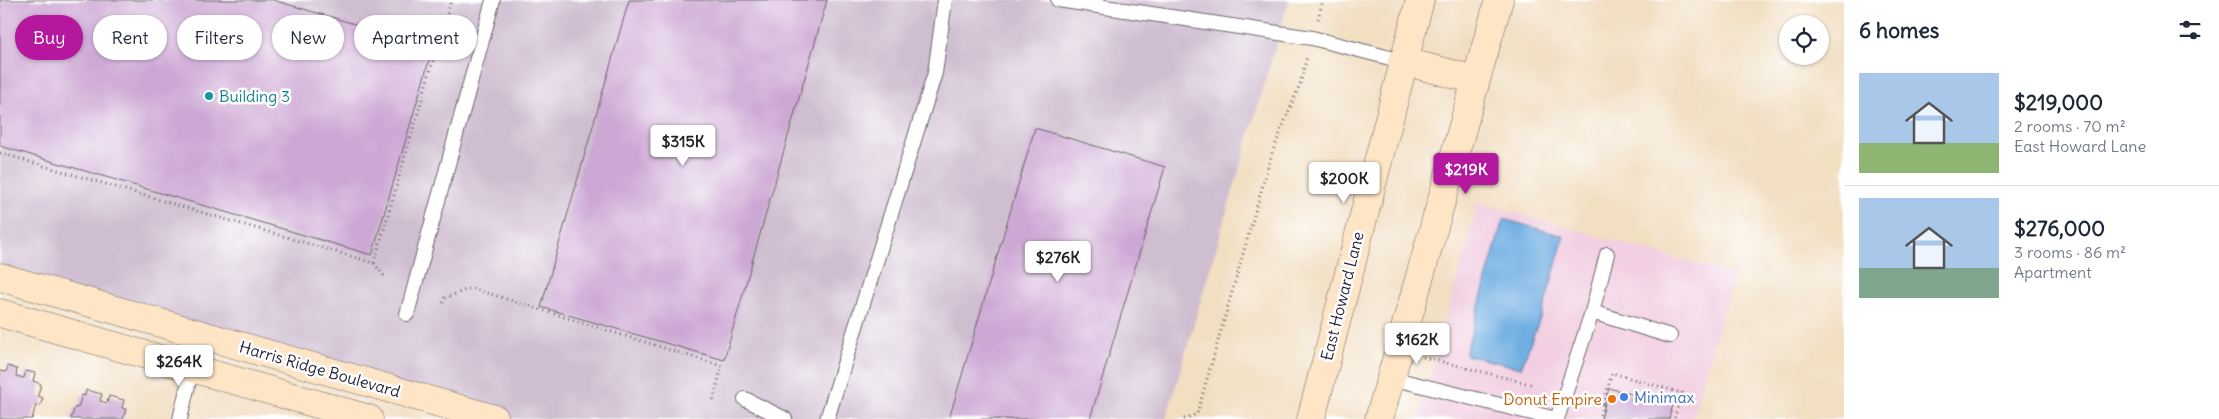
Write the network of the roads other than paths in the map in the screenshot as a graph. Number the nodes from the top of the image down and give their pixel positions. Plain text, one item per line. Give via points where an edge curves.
1 (493, 0) edge
2 (945, 0) edge
3 (1058, 0) edge
4 (1420, 0) edge
5 (1499, 0) edge
6 (1402, 62) junction
7 (1476, 80) junction
8 (1607, 254) dead end
9 (0, 277) edge
10 (1592, 312) junction
11 (0, 313) edge
12 (407, 314) dead end
13 (202, 335) junction
14 (1670, 336) dead end
15 (192, 368) junction
16 (1391, 378) junction
17 (745, 399) dead end
18 (180, 419) edge
19 (369, 419) edge
20 (495, 419) edge
21 (785, 419) edge
22 (826, 419) edge
23 (1311, 419) edge
24 (1379, 419) edge
25 (1556, 419) edge

1 - 12 lane
2 - 22 lane via 935,73
3 - 6 lane via 1312,38
4 - 6 main road, East Howard Lane
5 - 7 main road
6 - 7 main road
6 - 23 main road, East Howard Lane
7 - 16 main road
8 - 10 lane
9 - 13 main road, Harris Ridge Boulevard
10 - 14 lane
10 - 25 lane
11 - 15 main road
13 - 15 main road
13 - 20 main road, Harris Ridge Boulevard
15 - 18 lane
15 - 19 main road
16 - 24 main road
16 - 25 lane
17 - 21 lane

